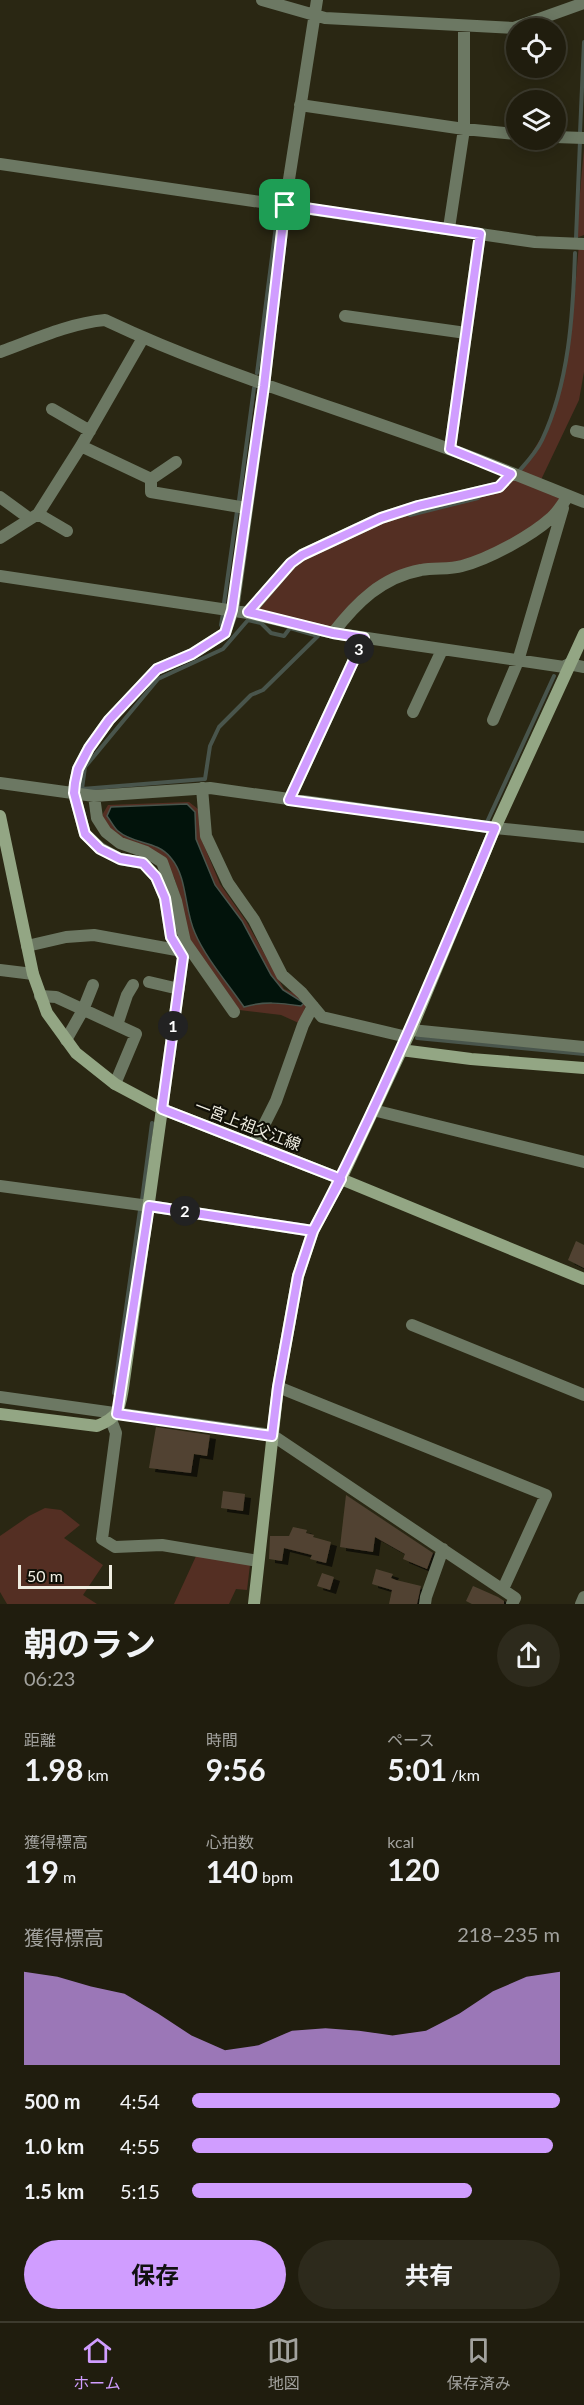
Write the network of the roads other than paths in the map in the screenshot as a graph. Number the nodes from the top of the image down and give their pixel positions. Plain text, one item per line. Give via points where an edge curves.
1 (262, 0) edge
2 (317, 0) edge
3 (584, 3) edge
4 (314, 15) junction
5 (464, 26) junction
6 (300, 105) junction
7 (464, 129) junction
8 (506, 133) edge
9 (566, 137) edge
10 (584, 138) edge
11 (0, 164) edge
12 (285, 205) junction
13 (450, 228) junction
14 (480, 234) junction
15 (584, 244) edge
16 (345, 316) dead end
17 (466, 333) junction
18 (143, 338) junction
19 (0, 352) edge
20 (264, 386) junction
21 (52, 409) dead end
22 (90, 431) junction
23 (81, 446) junction
24 (450, 449) junction
25 (176, 462) dead end
26 (511, 474) junction
27 (151, 479) junction
28 (568, 496) junction
29 (0, 497) edge
30 (584, 502) edge
31 (246, 508) junction
32 (34, 517) junction
33 (67, 531) dead end
34 (0, 538) edge
35 (0, 576) edge
36 (232, 610) junction
37 (248, 612) junction
38 (333, 633) junction
39 (584, 634) edge
40 (364, 638) junction
41 (442, 650) junction
42 (518, 661) junction
43 (569, 664) junction
44 (584, 667) edge
45 (413, 712) dead end
46 (493, 720) dead end
47 (0, 783) edge
48 (202, 788) junction
49 (74, 793) junction
50 (94, 796) junction
51 (289, 800) junction
52 (0, 816) edge
53 (495, 828) junction
54 (584, 837) edge
55 (27, 946) junction
56 (185, 952) junction
57 (1, 974) edge
58 (33, 974) junction
59 (149, 982) dead end
60 (93, 985) dead end
61 (133, 985) dead end
62 (179, 989) junction
63 (40, 996) junction
64 (313, 1006) junction
65 (83, 1010) junction
66 (234, 1012) dead end
67 (117, 1025) junction
68 (409, 1034) junction
69 (66, 1040) junction
70 (584, 1047) edge
71 (402, 1050) junction
72 (584, 1068) edge
73 (115, 1084) junction
74 (162, 1109) junction
75 (374, 1110) junction
76 (254, 1145) junction
77 (584, 1162) edge
78 (341, 1179) junction
79 (0, 1186) edge
80 (149, 1206) junction
81 (313, 1231) junction
82 (584, 1279) edge
83 (412, 1325) dead end
84 (278, 1387) junction
85 (584, 1395) edge
86 (0, 1397) edge
87 (0, 1414) edge
88 (114, 1417) junction
89 (272, 1436) junction
90 (443, 1549) junction
91 (258, 1561) junction
92 (502, 1589) junction
93 (584, 1597) edge
94 (517, 1602) edge
95 (254, 1604) edge
96 (425, 1604) edge
97 (581, 1604) edge

1 - 4 street
2 - 4 street
3 - 5 street via 514,28
4 - 5 street
4 - 6 street
5 - 7 street
6 - 7 street
6 - 12 street
7 - 8 street
7 - 13 street
9 - 10 street
11 - 12 street
12 - 13 street
12 - 20 street
13 - 14 street
14 - 15 street
14 - 17 street
16 - 17 street
17 - 24 street
18 - 19 street via 105,320
18 - 20 street
18 - 22 street
20 - 24 street
20 - 31 street
21 - 22 street
22 - 23 street
23 - 27 street
23 - 32 street
24 - 26 street
25 - 27 street
26 - 28 street
26 - 37 street via 499,487 381,518 302,555
27 - 31 street via 151,492
28 - 30 street
28 - 38 street via 552,517 527,535 480,559 459,567 420,570 371,591
28 - 42 street
29 - 32 street
31 - 36 street
32 - 33 street
32 - 34 street
35 - 36 street
36 - 37 street
36 - 49 street via 225,633 192,654 157,669 109,720 78,769
37 - 38 street
38 - 40 street
39 - 43 street
40 - 41 street
40 - 51 street
41 - 42 street
41 - 45 street
42 - 43 street via 564,668
42 - 46 street
43 - 44 street
43 - 53 street
47 - 49 street
48 - 50 street
48 - 51 street
48 - 64 street via 206,836 228,883 254,920 282,975
49 - 50 street
49 - 56 street via 85,834 100,849 120,859 143,863 156,877 165,898 171,937
50 - 56 street via 97,818 106,832 120,843 162,862 176,901
51 - 53 street
52 - 55 street, 一宮上祖父江線
53 - 54 street
53 - 68 street
55 - 56 street via 94,935
55 - 58 street, 一宮上祖父江線
56 - 62 street
56 - 66 street
57 - 58 street
58 - 63 street, 一宮上祖父江線
59 - 62 street
60 - 65 street
61 - 67 street
62 - 74 street
63 - 65 street via 56,997
63 - 69 street, 一宮上祖父江線
64 - 68 street via 322,1017
64 - 76 street via 276,1101
65 - 67 street
65 - 69 street
67 - 73 street via 136,1034
68 - 70 street
68 - 71 street
69 - 73 street, 一宮上祖父江線
71 - 72 street
71 - 75 street
73 - 74 street, 一宮上祖父江線
74 - 76 street, 一宮上祖父江線
74 - 80 street
75 - 77 street
75 - 78 street
76 - 78 street, 一宮上祖父江線
78 - 81 street
78 - 82 street, 一宮上祖父江線
79 - 80 street
80 - 81 street
80 - 88 street
81 - 84 street via 298,1276
83 - 85 street
84 - 89 street
84 - 92 street via 546,1495
86 - 88 street
87 - 88 street via 97,1426
88 - 89 street
88 - 91 street via 116,1433 102,1539 115,1547 162,1545
89 - 90 street
89 - 91 street
90 - 92 street
90 - 96 street
91 - 95 street
92 - 94 street
93 - 97 street

